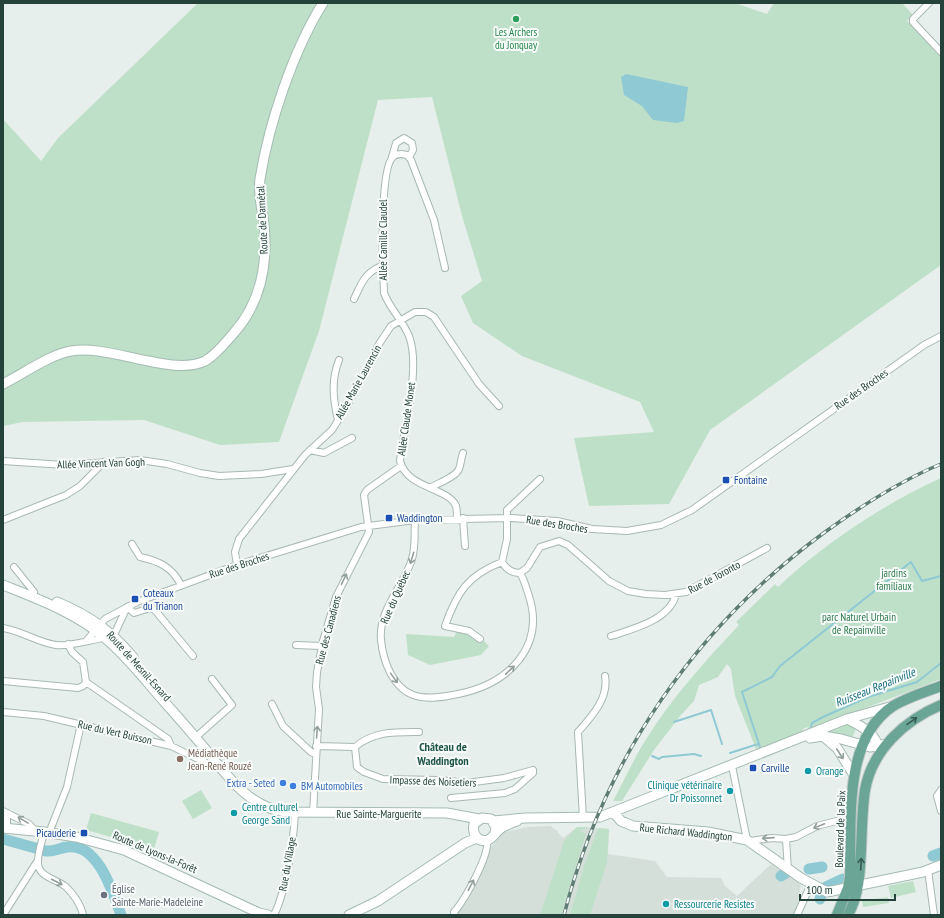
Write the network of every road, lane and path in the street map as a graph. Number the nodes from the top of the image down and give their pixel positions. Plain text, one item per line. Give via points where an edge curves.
1 (324, 3) edge
2 (929, 3) edge
3 (941, 52) edge
4 (392, 157) junction
5 (409, 157) junction
6 (384, 265) junction
7 (444, 268) dead end
8 (354, 298) dead end
9 (399, 320) junction
10 (941, 336) edge
11 (339, 360) dead end
12 (3, 384) edge
13 (499, 406) dead end
14 (338, 420) junction
15 (352, 438) dead end
16 (310, 450) junction
17 (463, 453) dead end
18 (3, 461) edge
19 (104, 462) junction
20 (401, 466) junction
21 (293, 469) junction
22 (540, 479) dead end
23 (430, 488) junction
24 (460, 518) junction
25 (506, 518) junction
26 (3, 520) edge
27 (415, 520) junction
28 (369, 526) junction
29 (132, 544) dead end
30 (465, 546) dead end
31 (767, 548) dead end
32 (502, 562) junction
33 (237, 564) junction
34 (14, 567) dead end
35 (520, 574) junction
36 (3, 581) edge
37 (3, 585) edge
38 (181, 585) junction
39 (34, 592) junction
40 (676, 594) junction
41 (127, 607) junction
42 (3, 628) edge
43 (98, 628) junction
44 (611, 636) dead end
45 (110, 637) junction
46 (87, 640) junction
47 (480, 640) dead end
48 (68, 644) junction
49 (296, 645) dead end
50 (322, 646) junction
51 (193, 656) dead end
52 (606, 676) dead end
53 (212, 679) dead end
54 (3, 681) edge
55 (86, 682) junction
56 (941, 686) edge
57 (272, 704) dead end
58 (941, 705) edge
59 (893, 706) junction
60 (3, 712) edge
61 (847, 719) junction
62 (81, 724) junction
63 (419, 732) dead end
64 (869, 732) junction
65 (197, 736) junction
66 (823, 736) junction
67 (798, 739) junction
68 (861, 745) junction
69 (171, 746) junction
70 (316, 746) junction
71 (355, 747) junction
72 (882, 748) junction
73 (316, 754) junction
74 (221, 763) junction
75 (732, 766) junction
76 (854, 775) junction
77 (941, 790) edge
78 (451, 798) dead end
79 (622, 808) junction
80 (941, 811) edge
81 (5, 812) edge
82 (295, 812) junction
83 (613, 812) junction
84 (313, 813) junction
85 (852, 817) junction
86 (525, 818) junction
87 (583, 818) junction
88 (493, 821) junction
89 (627, 824) junction
90 (5, 828) edge
91 (476, 828) junction
92 (35, 831) junction
93 (47, 832) junction
94 (495, 833) junction
95 (786, 839) junction
96 (487, 840) junction
97 (748, 840) junction
98 (38, 860) junction
99 (941, 865) edge
100 (788, 870) junction
101 (928, 870) junction
102 (810, 884) junction
103 (854, 886) junction
104 (454, 913) edge
105 (3, 915) edge
106 (83, 915) edge
107 (268, 915) edge
108 (274, 915) edge
109 (350, 915) edge
110 (446, 915) edge
111 (797, 915) edge
112 (837, 915) edge
113 (848, 915) edge
114 (934, 915) edge

1 - 12 main road, Route de Darnétal via 298,50 273,124 260,179 264,236 262,277 253,305 237,330 207,360 196,364 175,365 102,352 70,351 51,358
2 - 3 street via 913,22
4 - 5 street via 400,153
4 - 5 street, Allée Camille Claudel via 396,143 404,138 412,143 413,150
4 - 6 street, Allée Camille Claudel via 388,165 383,196
5 - 7 street, Allée Camille Claudel via 429,204
6 - 8 street via 372,270 363,279
6 - 9 street, Allée Camille Claudel via 384,293
9 - 13 street, Allée Marie Laurencin via 415,312 426,312 434,317 479,384
9 - 14 street, Allée Marie Laurencin via 382,338
9 - 20 street, Allée Claude Monet via 408,334 413,350 411,389
10 - 25 street, Rue des Broches via 924,345 692,510 661,525 627,531 592,529 534,518
11 - 14 street via 334,374 333,401
14 - 16 street, Allée Marie Laurencin via 332,430
15 - 16 street via 324,453
16 - 21 street, Allée Marie Laurencin
17 - 23 street via 459,470 453,477
18 - 19 street, Allée Vincent Van Gogh via 49,465
19 - 21 street, Allée Vincent Van Gogh via 140,460 219,476
19 - 26 street via 80,486 66,495
20 - 23 street via 416,481
20 - 28 street, Allée Claude Monet via 367,490 364,495
21 - 33 street, Allée Marie Laurencin via 239,539 235,552
22 - 25 street via 507,510
23 - 24 street via 451,499
24 - 25 street, Rue des Broches
24 - 27 street, Rue des Broches
24 - 30 street
25 - 32 street via 507,539
27 - 28 street, Rue des Broches
27 -> 35 street, Rue du Québec via 412,560 389,606 381,629 383,654 390,672 398,684 413,695 433,698 463,693 496,682 515,666 528,643 534,619 533,606
28 - 33 street, Rue des Broches
50 -> 28 street, Rue des Canadiens via 336,597 369,532
29 - 38 street via 140,556 158,561 167,567
31 - 40 street, Rue de Toronto via 707,582
32 - 35 street via 504,567
32 - 47 street via 476,575 462,589 454,600 445,626 469,631
33 - 38 street, Rue des Broches
34 - 39 street
35 - 40 street, Rue de Toronto via 527,568 540,547 560,541 609,581 628,591
36 - 39 main road, Route de Mesnil-Esnard
37 - 43 main road, Route de Mesnil-Esnard
38 - 41 street, Rue des Broches
39 - 43 main road, Route de Mesnil-Esnard via 77,610
40 - 44 street via 674,601 651,622
41 - 43 street, Rue des Broches via 105,619
41 - 45 street
41 - 51 street via 134,613 154,609
42 - 48 street via 54,645
43 - 45 main road, Route de Mesnil-Esnard
43 - 46 street, Rue des Broches
45 - 46 street
45 - 65 main road, Route de Mesnil-Esnard
46 - 48 street
48 - 55 street via 72,652 83,662
49 - 50 street
70 -> 50 street, Rue des Canadiens via 316,687
52 - 87 street via 607,686 597,710 578,732
53 - 65 street via 232,705
54 - 55 street via 78,688
55 - 69 street via 168,738
56 - 59 main road
57 - 73 street via 283,726
72 -> 58 main road via 906,726 927,711
59 - 61 main road
59 - 64 main road, Boulevard de la Paix
60 - 62 street, Rue du Vert Buisson via 36,715
61 - 64 main road
61 - 67 main road
62 - 69 street, Rue du Vert Buisson
62 - 93 street via 67,787
63 - 71 street via 390,732 373,736
64 - 68 main road, Boulevard de la Paix
64 - 72 main road
65 - 74 main road, Route de Mesnil-Esnard
66 - 67 main road
66 - 68 main road via 841,738
66 -> 76 main road via 837,748
67 - 75 main road
68 - 72 main road
68 - 76 main road, Boulevard de la Paix
69 - 74 street, Rue du Vert Buisson via 214,767
70 - 71 street
70 - 73 street, Rue des Canadiens
71 - 78 street, Impasse des Noisetiers via 357,767 383,779 487,782 534,770 515,789 505,793
103 -> 72 main road, Boulevard de la Paix via 865,790
73 - 84 street, Rue des Canadiens
74 - 82 main road, Rue Sainte-Marguerite via 248,790 272,804
75 - 79 main road
75 - 97 street
76 - 85 main road, Boulevard de la Paix
77 - 80 street via 937,796
79 - 83 main road
79 - 89 main road, Rue Richard Waddington
81 - 90 street
92 -> 81 street via 29,824
82 - 84 main road, Rue Sainte-Marguerite
82 - 108 street, Rue du Village via 286,879 279,907
83 - 87 main road via 600,817
83 - 89 main road, Rue Richard Waddington
84 - 91 main road, Rue Sainte-Marguerite via 448,813 464,815
85 -> 95 street via 817,826 796,837
85 - 103 main road, Boulevard de la Paix
86 - 87 main road
86 - 88 main road
86 - 94 main road via 508,824
88 - 91 main road via 488,818
88 - 94 main road
89 - 97 main road, Rue Richard Waddington via 708,832
90 - 92 main road, Route de Lyons-la-Forêt
91 - 96 main road
91 - 109 main road via 465,843 378,901
92 - 93 main road, Route de Lyons-la-Forêt
93 - 98 street
93 - 107 main road, Route de Lyons-la-Forêt via 124,850
94 - 96 main road
95 -> 97 street
95 - 100 street
104 -> 96 street via 475,878 488,845
97 - 100 main road, Rue Richard Waddington
98 - 105 street
98 -> 106 street via 45,876 64,886 73,896
99 - 101 main road, Rue Richard Waddington
100 - 102 main road, Rue Richard Waddington
101 - 103 main road, Rue Richard Waddington
101 - 114 street
102 - 103 main road, Rue Richard Waddington via 828,892
102 - 111 street
103 - 112 main road, Boulevard de la Paix
103 - 113 main road, Boulevard de la Paix
104 - 110 street

